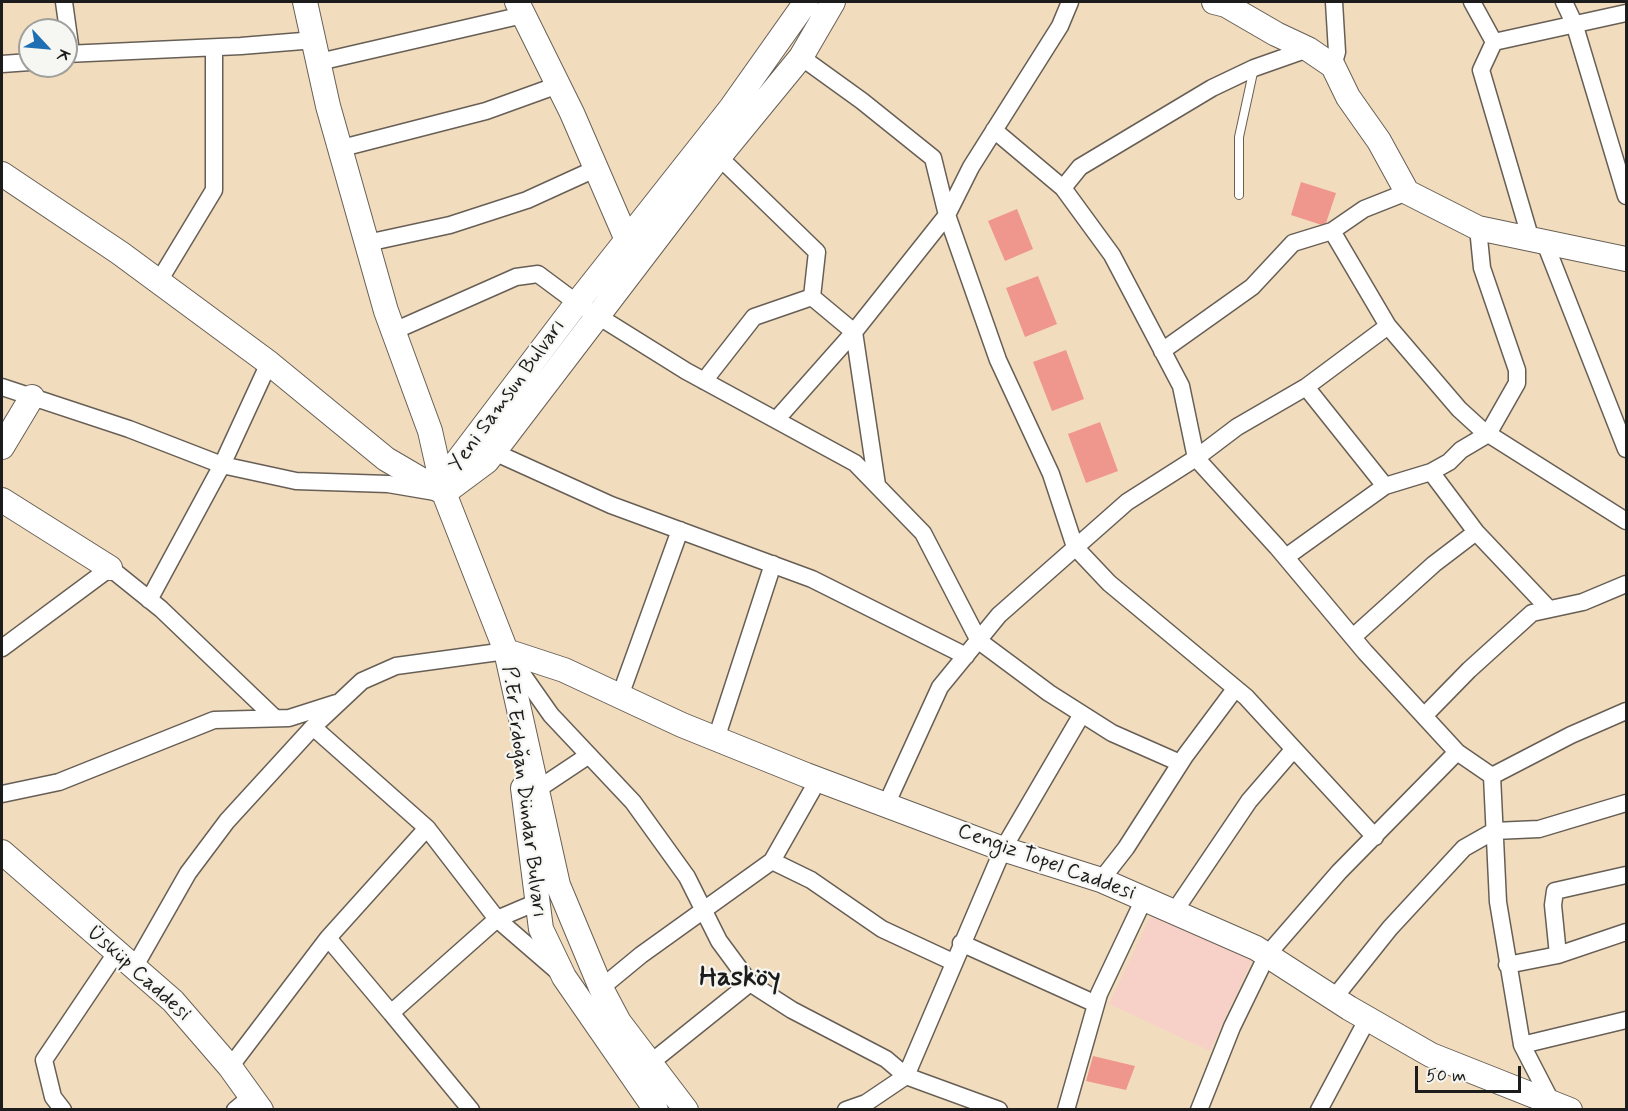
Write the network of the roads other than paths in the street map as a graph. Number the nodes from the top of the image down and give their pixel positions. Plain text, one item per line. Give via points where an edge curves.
1 (64, 2) edge
2 (305, 2) edge
3 (806, 2) edge
4 (833, 2) edge
5 (1070, 2) edge
6 (1214, 2) edge
7 (1334, 2) edge
8 (1472, 2) edge
9 (1564, 2) edge
10 (520, 8) edge
11 (1626, 13) edge
12 (66, 18) edge
13 (1574, 23) junction
14 (1494, 42) junction
15 (214, 48) junction
16 (1308, 49) junction
17 (317, 51) junction
18 (78, 53) edge
19 (801, 57) junction
20 (18, 63) edge
21 (2, 64) edge
22 (1333, 66) junction
23 (1254, 68) junction
24 (558, 85) junction
25 (994, 130) junction
26 (342, 148) junction
27 (719, 157) junction
28 (1622, 167) edge
29 (595, 169) junction
30 (2, 174) edge
31 (1063, 188) junction
32 (1407, 192) junction
33 (1239, 195) dead end
34 (1626, 196) edge
35 (948, 215) junction
36 (1478, 228) junction
37 (1332, 231) junction
38 (627, 240) junction
39 (1538, 242) junction
40 (367, 243) junction
41 (1626, 259) edge
42 (159, 281) junction
43 (812, 297) junction
44 (587, 308) junction
45 (1388, 326) junction
46 (394, 331) junction
47 (854, 332) junction
48 (1162, 351) junction
49 (269, 363) junction
50 (704, 381) junction
51 (2, 387) edge
52 (1305, 387) junction
53 (32, 397) junction
54 (776, 420) junction
55 (1488, 434) junction
56 (2, 447) edge
57 (1626, 449) edge
58 (494, 452) junction
59 (1196, 458) junction
60 (222, 465) junction
61 (1431, 471) junction
62 (877, 485) junction
63 (1385, 486) junction
64 (444, 494) junction
65 (2, 500) edge
66 (1626, 521) edge
67 (680, 530) junction
68 (1476, 532) junction
69 (1074, 547) junction
70 (1286, 557) junction
71 (773, 564) junction
72 (110, 568) junction
73 (1626, 584) edge
74 (149, 600) junction
75 (1549, 609) junction
76 (1353, 637) junction
77 (979, 641) junction
78 (2, 648) edge
79 (506, 651) junction
80 (966, 656) junction
81 (1235, 689) junction
82 (620, 696) junction
83 (340, 701) junction
84 (1626, 711) edge
85 (1082, 714) junction
86 (1425, 715) junction
87 (275, 718) junction
88 (313, 727) junction
89 (716, 739) junction
90 (1293, 750) junction
91 (1457, 752) junction
92 (589, 755) junction
93 (1180, 763) junction
94 (1492, 776) junction
95 (818, 780) junction
96 (538, 789) junction
97 (2, 794) edge
98 (1626, 803) edge
99 (886, 805) junction
100 (427, 828) junction
101 (1494, 831) junction
102 (1375, 837) junction
103 (1003, 849) junction
104 (2, 852) edge
105 (772, 861) junction
106 (1626, 874) edge
107 (1101, 880) junction
108 (1144, 899) junction
109 (537, 902) junction
110 (703, 910) junction
111 (1174, 912) junction
112 (497, 919) junction
113 (1626, 932) edge
114 (328, 938) junction
115 (961, 943) junction
116 (1267, 955) junction
117 (1558, 955) junction
118 (125, 960) junction
119 (953, 962) junction
120 (1507, 965) junction
121 (564, 977) junction
122 (750, 983) junction
123 (601, 988) junction
124 (1334, 998) junction
125 (1096, 1004) junction
126 (390, 1013) junction
127 (1368, 1018) junction
128 (1626, 1020) edge
129 (1522, 1045) junction
130 (650, 1064) junction
131 (230, 1067) junction
132 (906, 1076) junction
133 (249, 1105) edge
134 (1561, 1106) edge
135 (63, 1110) edge
136 (471, 1110) edge
137 (656, 1110) edge
138 (686, 1110) edge
139 (846, 1110) edge
140 (999, 1110) edge
141 (1066, 1110) edge
142 (1199, 1110) edge
143 (1319, 1110) edge

1 - 12 street
2 - 17 main road
3 - 38 main road, Yeni Samsun Bulvarı via 731,108
4 - 19 main road, Yeni Samsun Bulvarı
5 - 25 street via 1060,26
6 - 16 main road
7 - 22 street via 1337,52
8 - 14 street
9 - 13 street
10 - 17 street
10 - 24 main road
11 - 13 street
13 - 14 street
13 - 28 street
14 - 39 street via 1481,70
15 - 17 street
15 - 18 street
15 - 42 street via 214,190
16 - 22 main road
16 - 23 street
17 - 26 main road via 328,106
19 - 27 main road, Yeni Samsun Bulvarı
19 - 35 street via 933,158
20 - 21 street
22 - 32 main road
23 - 31 street via 1212,88 1080,168
23 - 33 lane via 1239,137
24 - 26 street via 486,111
24 - 29 main road
25 - 31 street
25 - 35 street
26 - 40 main road
27 - 43 street via 817,252
27 - 44 main road, Yeni Samsun Bulvarı
28 - 34 street
29 - 38 main road
29 - 40 street via 505,207 450,225
30 - 42 main road
31 - 48 street via 1112,255
32 - 36 main road
32 - 37 street via 1364,209
35 - 47 street
35 - 69 street via 998,360 1051,474
36 - 39 main road
36 - 55 street via 1482,268 1517,370 1517,383
37 - 45 street
37 - 48 street via 1293,243 1252,287
38 - 44 main road, Yeni Samsun Bulvarı
39 - 41 main road
39 - 57 street
40 - 46 main road
42 - 49 main road
43 - 47 street
43 - 50 street via 754,317
44 - 46 street via 538,274 516,277
44 - 50 street
44 - 58 main road, Yeni Samsun Bulvarı
44 - 64 main road, Yeni Samsun Bulvarı via 449,472
45 - 52 street
45 - 55 street via 1459,409
46 - 64 main road via 430,431
47 - 54 street
47 - 62 street
48 - 59 street via 1180,386
49 - 60 street
49 - 64 main road via 386,459
50 - 54 street
51 - 53 street
52 - 59 street via 1237,427
52 - 63 street
53 - 56 main road
53 - 60 street
54 - 62 street via 855,463
55 - 61 street
55 - 66 street
58 - 64 main road, Yeni Samsun Bulvarı
58 - 67 street via 611,505
59 - 69 street via 1127,502
59 - 70 street
60 - 64 street via 296,481 388,484
60 - 74 street
61 - 63 street
61 - 68 street
62 - 77 street via 923,533
63 - 70 street
64 - 79 main road
65 - 72 main road
67 - 71 street
67 - 82 street
68 - 75 street
68 - 76 street
69 - 77 street via 999,615
69 - 81 street via 1109,583
70 - 76 street
71 - 80 street via 812,579
71 - 89 street
72 - 74 street
72 - 78 street
73 - 75 street via 1583,602
74 - 87 street
75 - 86 street via 1532,613
76 - 86 street
77 - 80 street
77 - 85 street
79 - 82 main road, Cengiz Topel Caddesi via 564,670
79 - 83 street via 396,666 362,681
79 - 92 street via 551,715
79 - 96 main road, P.Er Erdoğan Dündar Bulvarı
79 - 109 main road, P.Er Erdoğan Dündar Bulvarı
80 - 99 street via 940,687
81 - 90 street
81 - 93 street
82 - 89 main road, Cengiz Topel Caddesi
83 - 87 street via 289,718
83 - 88 street
84 - 94 street
85 - 93 street via 1112,733
85 - 103 street
86 - 91 street
87 - 97 street via 214,720 59,782
88 - 100 street
88 - 118 street via 227,821
89 - 95 main road, Cengiz Topel Caddesi
90 - 102 street
90 - 111 street via 1249,801
91 - 94 street
91 - 102 street
92 - 96 street
92 - 110 street via 633,802 687,877
93 - 107 street
94 - 101 street
95 - 99 main road, Cengiz Topel Caddesi
95 - 105 street
96 - 123 main road, P.Er Erdoğan Dündar Bulvarı via 558,885
98 - 101 street via 1539,829
99 - 103 main road, Cengiz Topel Caddesi
100 - 112 street
100 - 114 street
101 - 120 street
101 - 124 street via 1464,848 1430,882
102 - 116 street
103 - 107 main road, Cengiz Topel Caddesi
103 - 115 street
104 - 118 main road, Üsküp Caddesi
105 - 110 street
105 - 119 street via 811,880 882,929
106 - 117 street via 1555,891
107 - 108 main road, Cengiz Topel Caddesi
108 - 111 main road, Cengiz Topel Caddesi
108 - 125 street
109 - 112 street
109 - 121 main road, P.Er Erdoğan Dündar Bulvarı via 541,928
110 - 122 street via 719,941
110 - 123 street
111 - 116 main road, Cengiz Topel Caddesi
112 - 121 street
112 - 126 street
113 - 117 street
114 - 126 street
114 - 131 street
115 - 119 street
115 - 125 street
116 - 124 main road, Cengiz Topel Caddesi
116 - 142 street
117 - 120 street
118 - 131 main road, Üsküp Caddesi via 173,1001
118 - 135 street via 44,1060 53,1097
119 - 132 street
120 - 129 street
121 - 137 main road, P.Er Erdoğan Dündar Bulvarı
122 - 130 street
122 - 132 street via 792,1010 886,1059
123 - 130 main road, P.Er Erdoğan Dündar Bulvarı
124 - 127 main road, Cengiz Topel Caddesi
125 - 141 street
126 - 136 street
127 - 134 main road, Cengiz Topel Caddesi via 1431,1055
127 - 143 street
128 - 129 street
129 - 134 street
130 - 138 main road, P.Er Erdoğan Dündar Bulvarı
131 - 133 main road, Üsküp Caddesi
132 - 139 street via 866,1103
132 - 140 street

